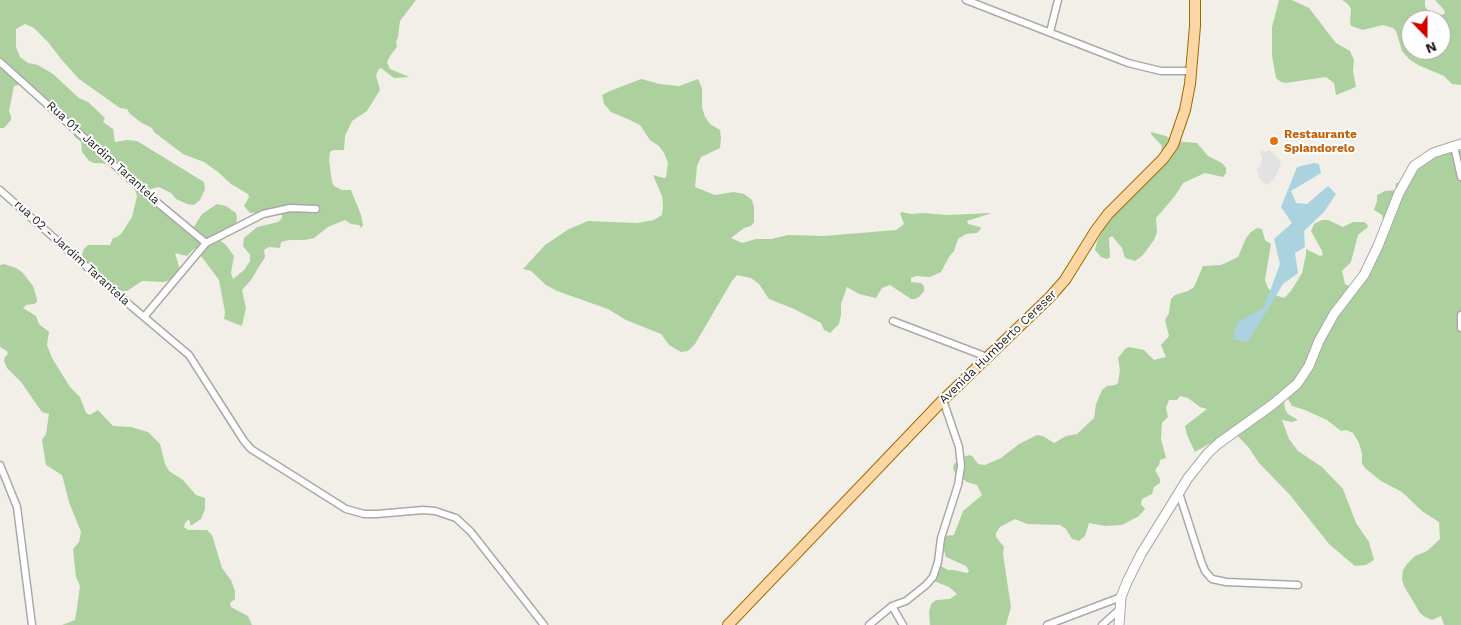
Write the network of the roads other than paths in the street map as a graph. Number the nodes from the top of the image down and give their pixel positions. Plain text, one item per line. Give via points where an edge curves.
1 (966, 0) edge
2 (1058, 0) edge
3 (1195, 0) edge
4 (1050, 32) junction
5 (0, 62) edge
6 (1191, 71) junction
7 (1457, 145) edge
8 (1461, 177) edge
9 (0, 190) edge
10 (316, 209) dead end
11 (206, 244) junction
12 (1461, 315) edge
13 (144, 317) junction
14 (893, 321) dead end
15 (1461, 328) edge
16 (987, 357) junction
17 (943, 400) junction
18 (0, 465) edge
19 (1179, 493) junction
20 (1298, 585) dead end
21 (1121, 597) junction
22 (892, 606) junction
23 (1120, 609) junction
24 (32, 625) edge
25 (544, 625) edge
26 (728, 625) edge
27 (869, 625) edge
28 (903, 625) edge
29 (1047, 625) edge
30 (1102, 625) edge
31 (1119, 625) edge

1 - 4 street
2 - 4 street
3 - 6 main road, Avenida Humberto Cereser
4 - 6 street via 1128,63 1161,71
5 - 11 street, Rua 01- Jardim Tarantela
6 - 16 main road, Avenida Humberto Cereser via 1182,124 1173,145 1108,214 1065,280
7 - 8 street
7 - 19 street via 1433,153 1414,166 1364,275 1334,314 1297,384 1219,443 1198,465
9 - 13 street, rua 02 - Jardim Tarantela
10 - 11 street via 276,210
11 - 13 street
12 - 15 street
13 - 25 street via 189,356 251,449 346,509 371,514 423,510 456,518 471,532
14 - 16 street
16 - 17 main road, Avenida Humberto Cereser
17 - 22 street via 961,456 958,485 932,577 920,591
17 - 26 main road, Avenida Humberto Cereser
18 - 24 street via 17,508
19 - 20 street via 1198,554 1212,579
19 - 21 street via 1140,554
21 - 23 street
21 - 29 street
22 - 27 street
22 - 28 street
23 - 30 street
23 - 31 street

